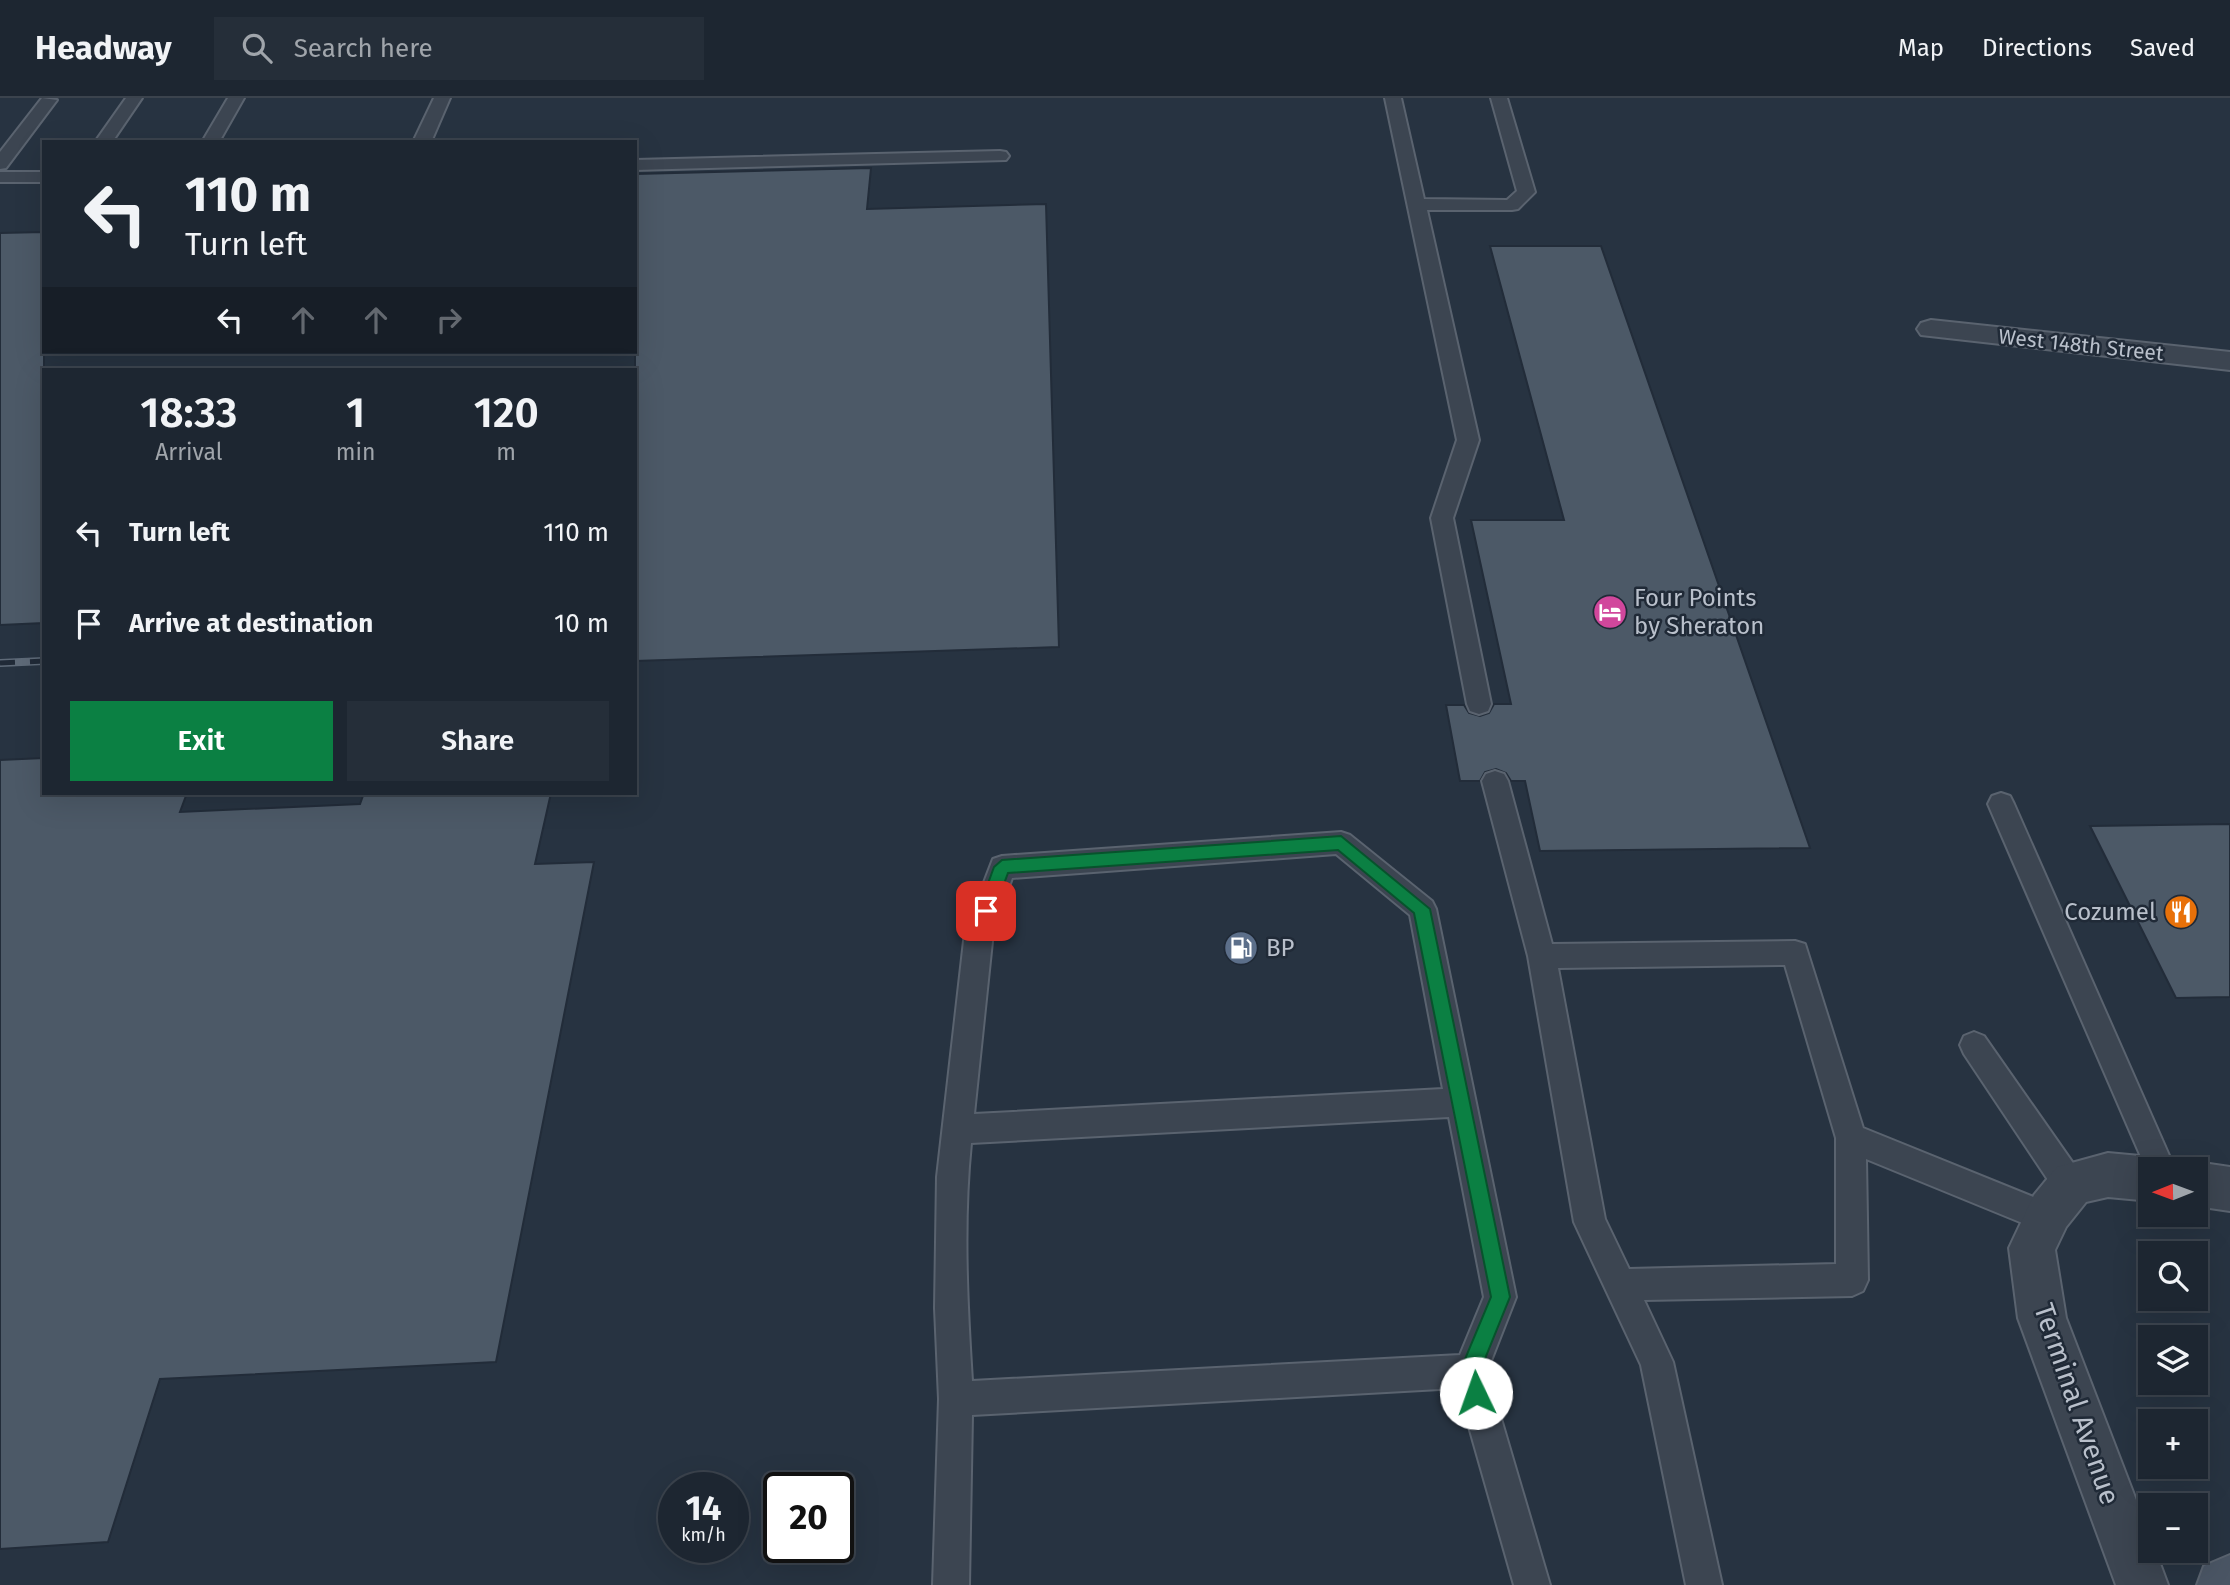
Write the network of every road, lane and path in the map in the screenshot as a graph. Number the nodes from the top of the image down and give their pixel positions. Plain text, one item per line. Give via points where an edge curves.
1 (134, 98) edge
2 (236, 98) edge
3 (442, 98) edge
4 (1393, 98) edge
5 (1499, 98) edge
6 (49, 100) edge
7 (104, 140) edge
8 (211, 140) edge
9 (423, 140) edge
10 (1000, 156) dead end
11 (0, 164) edge
12 (637, 165) edge
13 (0, 177) edge
14 (42, 177) edge
15 (1415, 204) junction
16 (1931, 329) dead end
17 (2230, 361) edge
18 (1479, 704) dead end
19 (1494, 781) dead end
20 (2001, 804) dead end
21 (1542, 956) junction
22 (1974, 1045) dead end
23 (1461, 1102) junction
24 (957, 1129) junction
25 (1851, 1138) junction
26 (2155, 1157) edge
27 (2138, 1178) edge
28 (2208, 1186) edge
29 (2230, 1189) edge
30 (2059, 1202) junction
31 (1621, 1285) junction
32 (1470, 1371) junction
33 (956, 1399) junction
34 (2230, 1581) edge
35 (951, 1585) edge
36 (1532, 1585) edge
37 (1704, 1585) edge
38 (2142, 1585) edge
39 (2223, 1585) edge

1 - 7 lane
2 - 8 lane
3 - 9 lane
4 - 15 lane
5 - 15 lane via 1526,192 1512,205
6 - 11 lane
10 - 12 lane
13 - 14 lane
15 - 18 lane via 1468,440 1442,517
16 - 17 street, West 148th Street
19 - 21 lane
20 - 26 lane
21 - 25 lane via 1794,953
21 - 31 lane via 1590,1222
22 - 30 lane
23 - 24 lane
23 - 24 lane via 1422,909 1341,843 1002,867 979,932
23 - 32 lane via 1500,1297
24 - 33 lane via 951,1308
25 - 30 lane
25 - 31 lane via 1852,1280
27 - 30 street via 2108,1175
28 - 29 street
30 - 38 street, Terminal Avenue via 2032,1248 2042,1318
31 - 37 lane via 1657,1362
32 - 33 lane
32 - 36 lane
33 - 35 lane
34 - 39 main road

